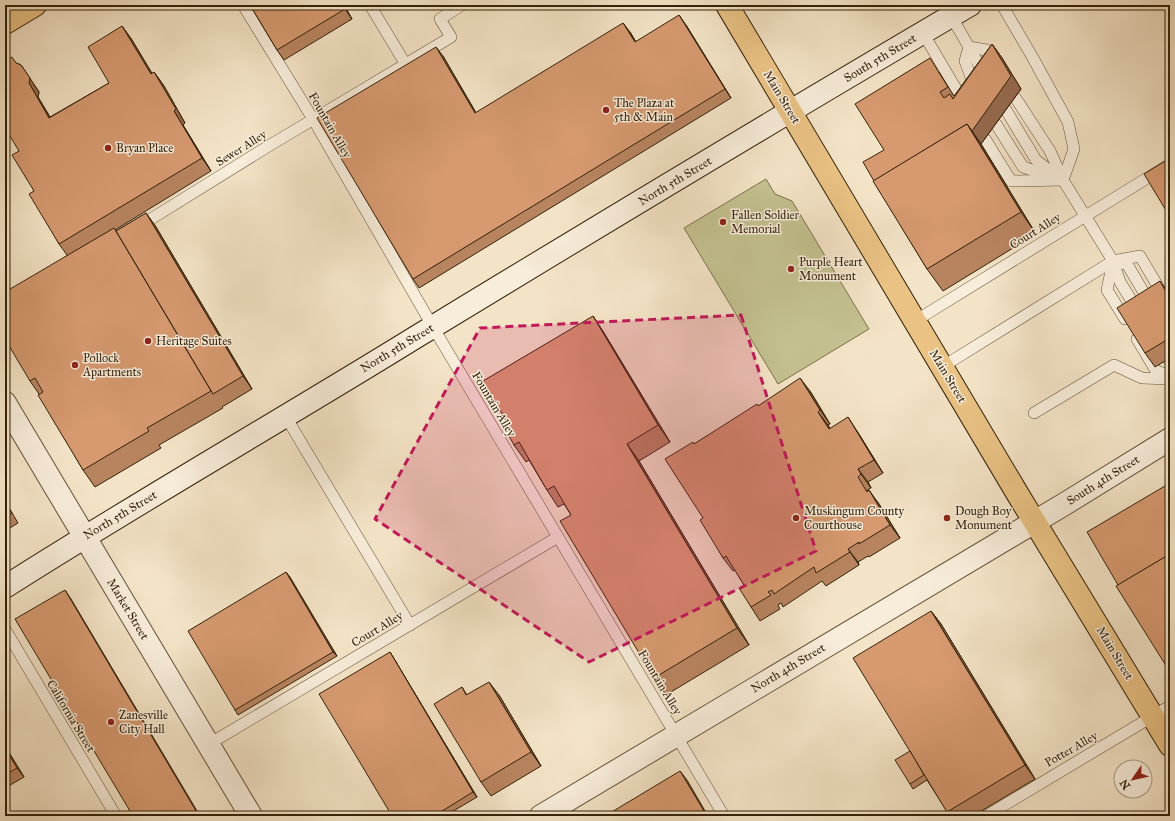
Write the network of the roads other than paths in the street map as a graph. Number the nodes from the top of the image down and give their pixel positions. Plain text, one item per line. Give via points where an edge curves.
1 (35, 5) edge
2 (243, 5) edge
3 (370, 5) edge
4 (462, 5) edge
5 (727, 5) edge
6 (970, 5) edge
7 (1002, 5) edge
8 (951, 16) junction
9 (5, 23) edge
10 (923, 33) junction
11 (969, 47) junction
12 (406, 65) junction
13 (996, 66) edge
14 (986, 79) edge
15 (976, 92) edge
16 (1015, 97) dead end
17 (966, 106) edge
18 (1006, 110) dead end
19 (791, 111) junction
20 (313, 119) junction
21 (996, 124) dead end
22 (985, 139) dead end
23 (1170, 164) edge
24 (1063, 180) junction
25 (1084, 215) junction
26 (126, 234) edge
27 (1113, 262) junction
28 (1164, 297) edge
29 (1152, 305) edge
30 (1140, 313) edge
31 (915, 321) junction
32 (433, 327) junction
33 (942, 367) junction
34 (1170, 375) edge
35 (1170, 379) edge
36 (5, 403) edge
37 (1034, 413) dead end
38 (286, 417) junction
39 (1170, 439) edge
40 (1035, 521) junction
41 (84, 536) junction
42 (558, 537) junction
43 (5, 587) edge
44 (410, 625) junction
45 (5, 629) edge
46 (1161, 711) edge
47 (676, 735) junction
48 (209, 744) junction
49 (1170, 745) edge
50 (116, 816) edge
51 (251, 816) edge
52 (541, 816) edge
53 (724, 816) edge
54 (986, 816) edge

1 - 9 main road
2 - 20 lane, Fountain Alley
3 - 12 lane
4 - 12 lane, Sewer Alley via 440,19 451,37
5 - 19 main road, Main Street
6 - 8 street, South 5th Street
7 - 24 lane via 1068,122 1074,149
8 - 10 street, South 5th Street
8 - 11 lane
10 - 17 lane
10 - 19 street, South 5th Street
11 - 13 lane via 987,50
11 - 14 lane
11 - 15 lane via 965,62
12 - 20 lane, Sewer Alley
16 - 24 lane via 1050,151
18 - 24 lane via 1036,160
19 - 31 main road, Main Street
19 - 32 street, North 5th Street
20 - 26 lane, Sewer Alley
20 - 32 lane, Fountain Alley
21 - 24 lane via 1022,167
22 - 24 lane via 1011,181
23 - 25 lane, Court Alley
24 - 25 lane
25 - 27 lane
25 - 31 lane, Court Alley
27 - 28 lane via 1140,256
27 - 29 lane via 1127,264
27 - 30 lane via 1120,282
27 - 33 lane
27 - 34 lane via 1107,290 1156,371
31 - 33 main road, Main Street
32 - 38 street, North 5th Street
32 - 42 lane, Fountain Alley
33 - 40 main road, Main Street
35 - 37 lane via 1142,378 1114,365
36 - 41 street, Market Street
38 - 41 street, North 5th Street
38 - 44 lane
39 - 40 street, South 4th Street
40 - 46 main road, Main Street
40 - 47 street, North 4th Street
41 - 43 street, North 5th Street
41 - 48 street, Market Street
42 - 44 lane, Court Alley
42 - 47 lane, Fountain Alley
44 - 48 lane, Court Alley
45 - 50 lane, California Street
46 - 49 main road, Main Street
46 - 54 lane, Potter Alley
47 - 52 street, North 4th Street
47 - 53 lane, Fountain Alley
48 - 51 street, Market Street

